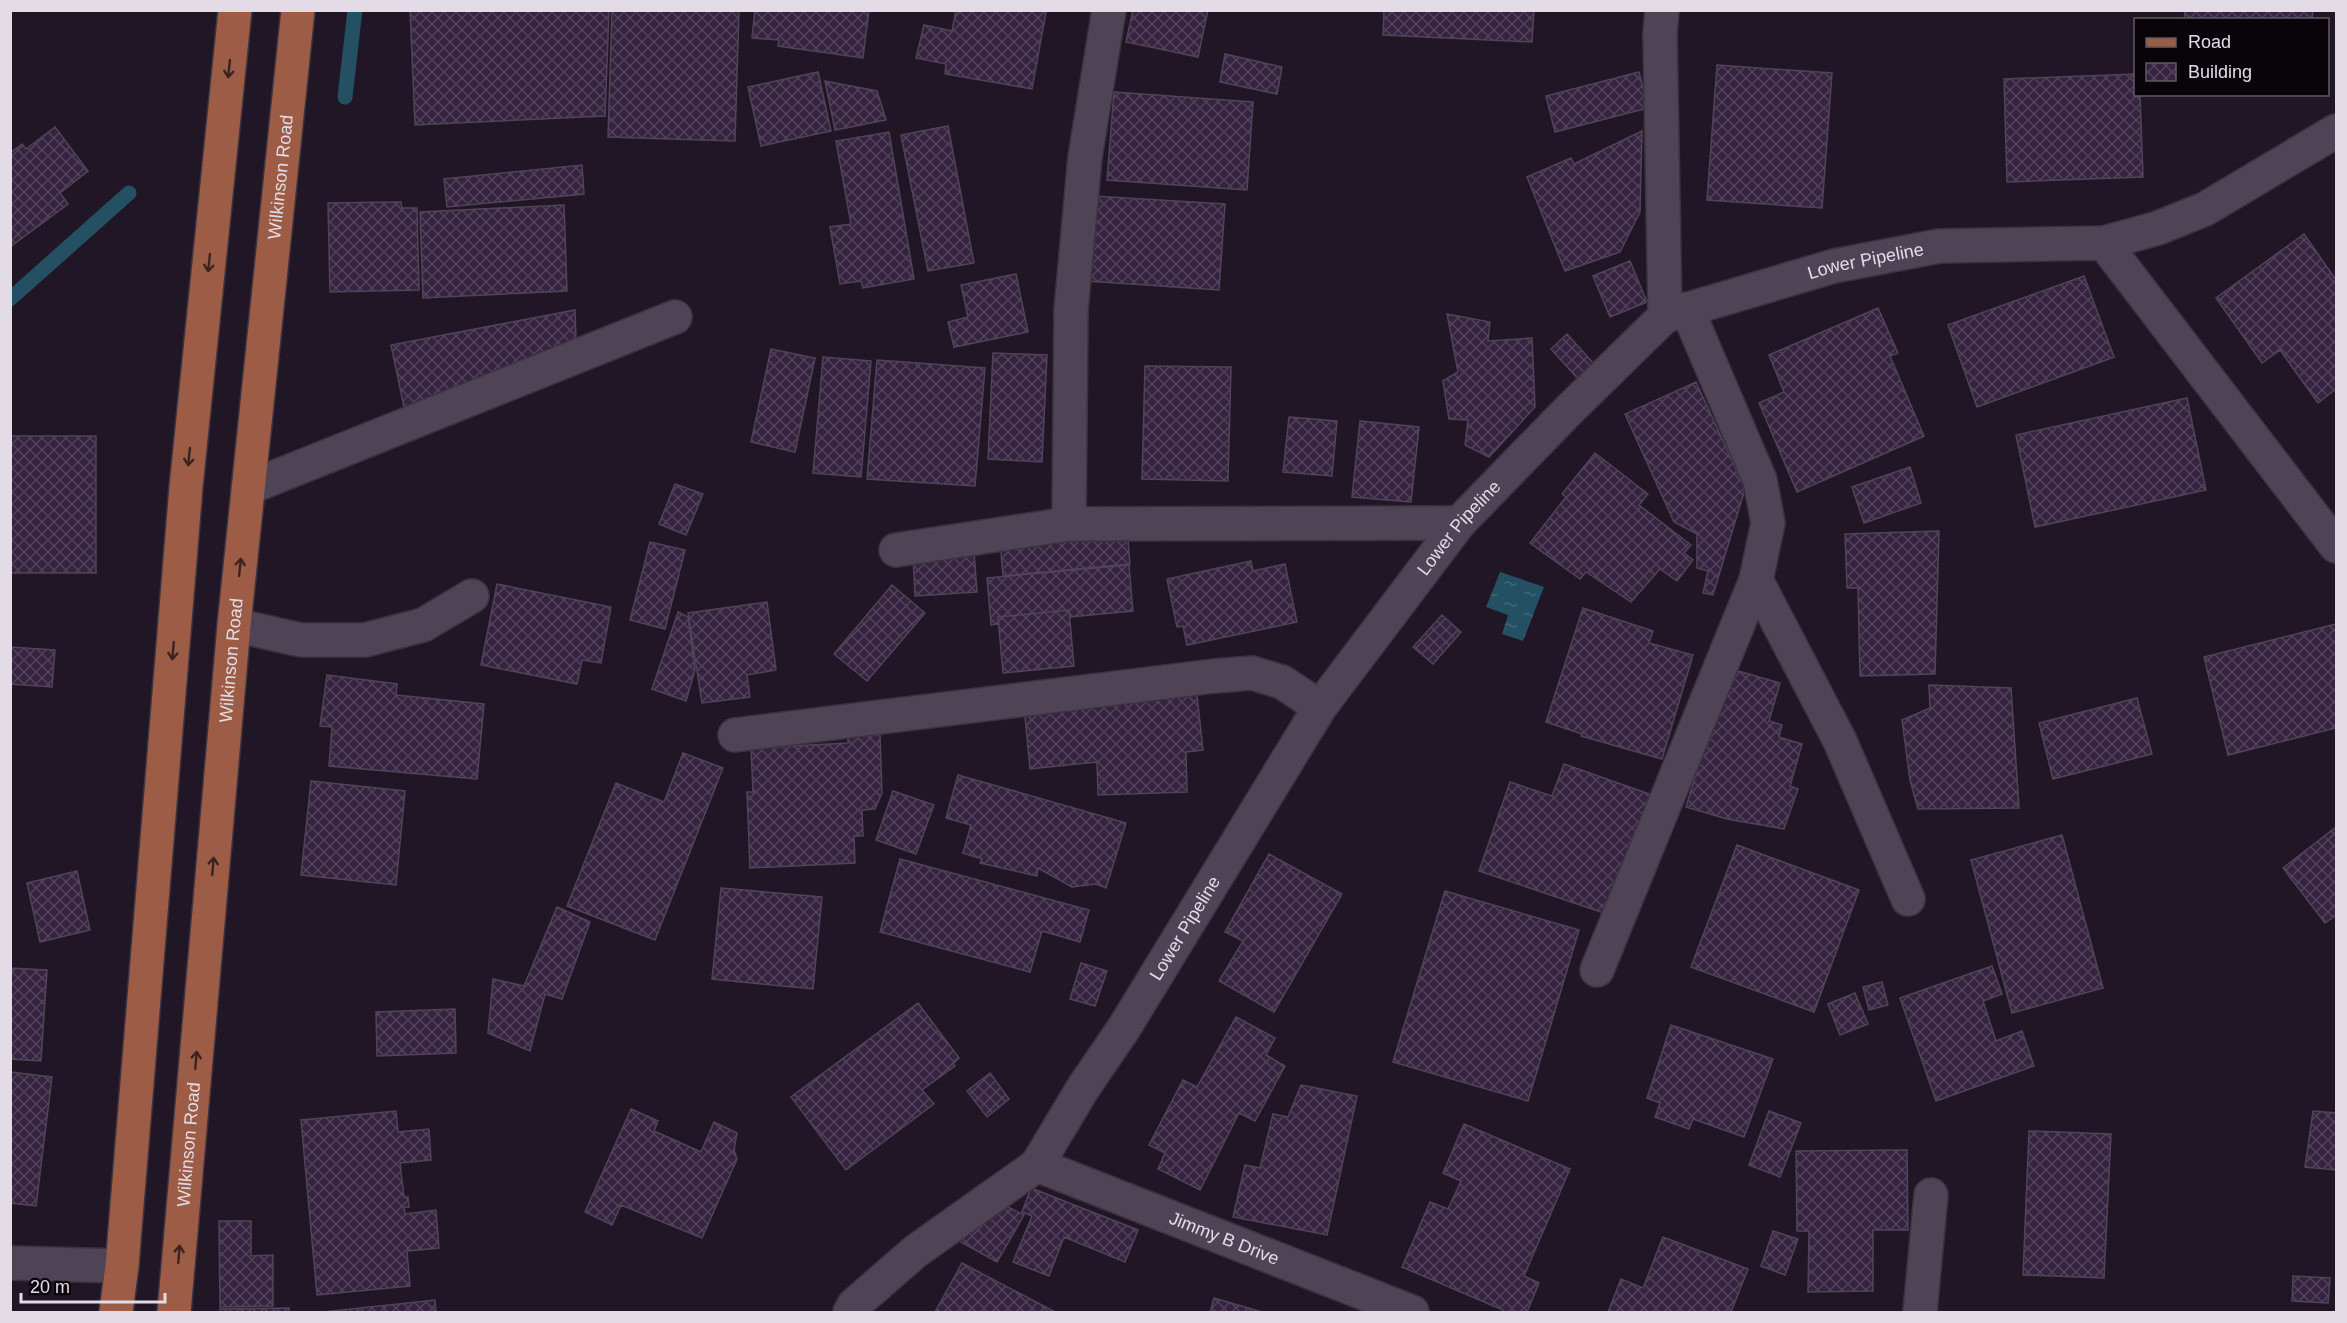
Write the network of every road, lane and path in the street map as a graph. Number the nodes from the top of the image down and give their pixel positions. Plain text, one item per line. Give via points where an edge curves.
1 (235, 10) edge
2 (298, 10) edge
3 (1110, 10) edge
4 (1662, 10) edge
5 (2337, 131) edge
6 (2104, 243) junction
7 (1676, 312) junction
8 (675, 317) dead end
9 (248, 488) junction
10 (1459, 523) junction
11 (1069, 524) junction
12 (2337, 546) edge
13 (896, 550) dead end
14 (1755, 580) junction
15 (472, 596) dead end
16 (234, 625) junction
17 (1320, 707) junction
18 (735, 735) dead end
19 (1908, 899) dead end
20 (1597, 970) dead end
21 (1037, 1165) junction
22 (1931, 1195) dead end
23 (10, 1263) edge
24 (122, 1266) junction
25 (116, 1312) edge
26 (174, 1312) edge
27 (850, 1312) edge
28 (1412, 1312) edge
29 (1920, 1312) edge

1 -> 24 main road via 186,487
2 - 9 main road, Wilkinson Road
3 - 11 street via 1085,157 1071,310
4 - 7 street via 1660,34
5 - 6 street, Lower Pipeline via 2205,208 2158,228
6 - 7 street, Lower Pipeline via 1939,246 1834,266
6 - 12 street
7 - 10 street, Lower Pipeline via 1568,411
7 - 14 street via 1761,480 1767,523
8 - 9 street
16 -> 9 main road, Wilkinson Road
10 - 11 street
10 - 17 street, Lower Pipeline
11 - 13 street
14 - 19 street via 1840,741
14 - 20 street
15 - 16 street via 423,625 365,640 301,640
26 -> 16 main road, Wilkinson Road
17 - 18 street via 1282,682 1252,673
17 - 21 street, Lower Pipeline
21 - 27 street, Lower Pipeline via 916,1251
21 - 28 street, Jimmy B Drive
22 - 29 street
23 - 24 street
24 - 25 main road

